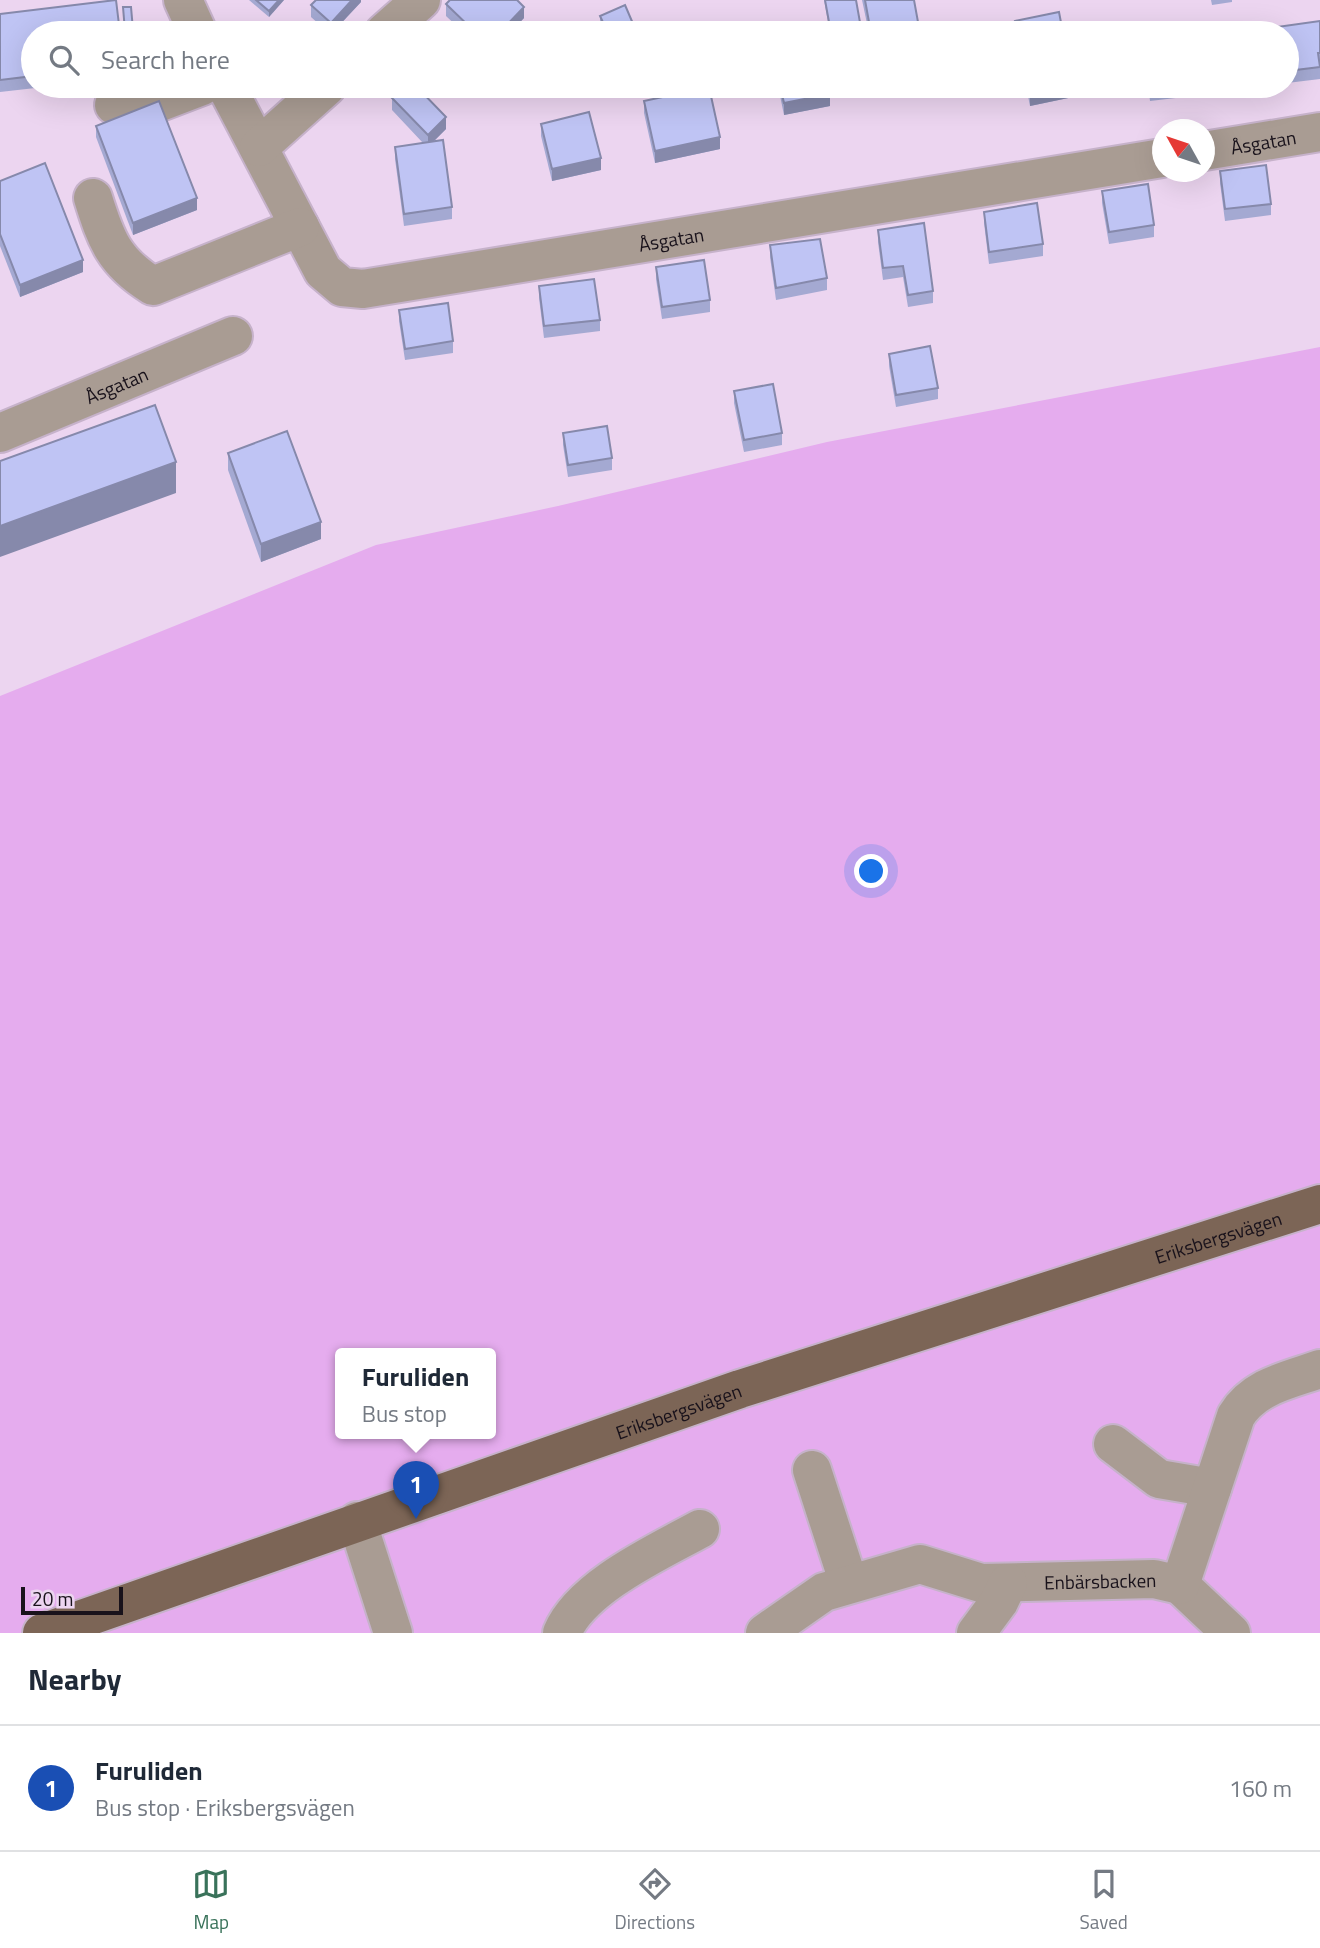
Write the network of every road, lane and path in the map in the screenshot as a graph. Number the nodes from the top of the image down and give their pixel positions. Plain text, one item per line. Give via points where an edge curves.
1 (183, 0) edge
2 (421, 0) edge
3 (193, 21) edge
4 (397, 21) edge
5 (171, 98) edge
6 (232, 98) edge
7 (314, 98) edge
8 (114, 105) dead end
9 (1320, 132) edge
10 (259, 147) junction
11 (1215, 149) edge
12 (1152, 160) edge
13 (93, 198) dead end
14 (300, 227) junction
15 (233, 336) dead end
16 (0, 433) edge
17 (1320, 1204) edge
18 (1320, 1369) edge
19 (1113, 1444) dead end
20 (812, 1470) dead end
21 (1212, 1488) junction
22 (357, 1521) junction
23 (700, 1529) dead end
24 (1008, 1583) junction
25 (849, 1584) junction
26 (1180, 1585) junction
27 (43, 1633) edge
28 (393, 1633) edge
29 (562, 1633) edge
30 (765, 1633) edge
31 (976, 1633) edge
32 (1231, 1633) edge

1 - 3 street
2 - 4 street
5 - 8 street via 134,112
6 - 10 street, Åsgatan
7 - 10 street
9 - 11 street, Åsgatan
10 - 14 street, Åsgatan
12 - 14 street, Åsgatan via 363,289 342,287 323,271
13 - 14 street via 107,243 131,272 153,286
15 - 16 street, Åsgatan
17 - 22 main road, Eriksbergsvägen via 740,1389
18 - 21 street, Enbärsbacken via 1246,1400 1236,1416
19 - 21 street via 1159,1479
20 - 25 street
21 - 26 street, Enbärsbacken
22 - 27 main road, Eriksbergsvägen
22 - 28 street
23 - 29 street via 620,1573 567,1621
24 - 25 street, Enbärsbacken via 970,1582 920,1564
24 - 26 street, Enbärsbacken via 1154,1579
24 - 31 street
25 - 30 street, Enbärsbacken via 812,1598
26 - 32 street

